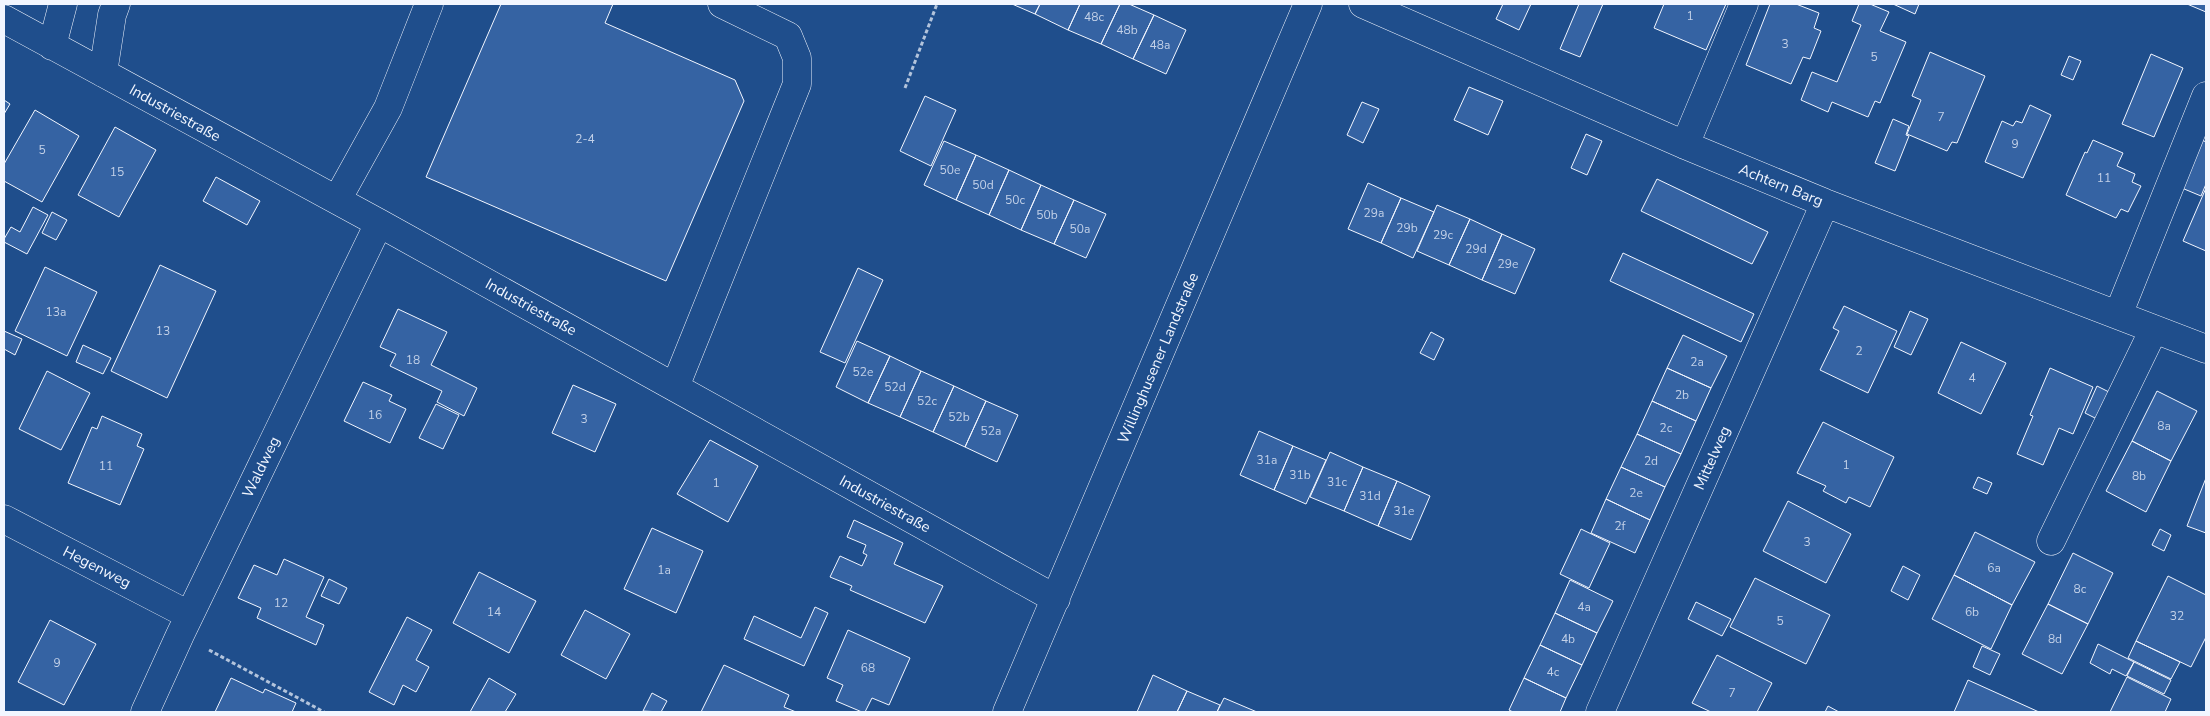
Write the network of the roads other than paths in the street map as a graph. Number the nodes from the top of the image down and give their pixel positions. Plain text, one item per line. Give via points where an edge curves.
1 (63, 4) edge
2 (116, 4) edge
3 (429, 4) edge
4 (722, 4) edge
5 (1308, 4) edge
6 (1363, 4) edge
7 (1744, 4) edge
8 (4, 19) edge
9 (52, 46) junction
10 (102, 73) junction
11 (2206, 96) edge
12 (1685, 145) junction
13 (337, 200) junction
14 (1825, 203) junction
15 (379, 223) junction
16 (2118, 316) junction
17 (2154, 329) junction
18 (2206, 349) edge
19 (675, 387) junction
20 (4, 518) edge
21 (2051, 541) dead end
22 (1056, 599) junction
23 (184, 625) junction
24 (145, 712) edge
25 (1007, 712) edge
26 (1600, 712) edge

1 - 9 street
2 - 10 street
3 - 13 street via 388,108
4 - 19 street via 788,36 797,58 798,84
5 - 22 street, Willinghusener Landstraße
6 - 12 street, Achtern Barg
7 - 12 street
8 - 9 street, Industriestraße
9 - 10 street, Industriestraße
10 - 13 street, Industriestraße
11 - 16 street
12 - 14 street, Achtern Barg
13 - 15 street, Industriestraße
14 - 16 street, Achtern Barg
14 - 26 street, Mittelweg
15 - 19 street, Industriestraße
15 - 23 street, Waldweg
16 - 17 street, Achtern Barg
17 - 18 street, Achtern Barg
17 - 21 street
19 - 22 street, Industriestraße
20 - 23 street, Hegenweg
22 - 25 street, Willinghusener Landstraße
23 - 24 street, Waldweg

